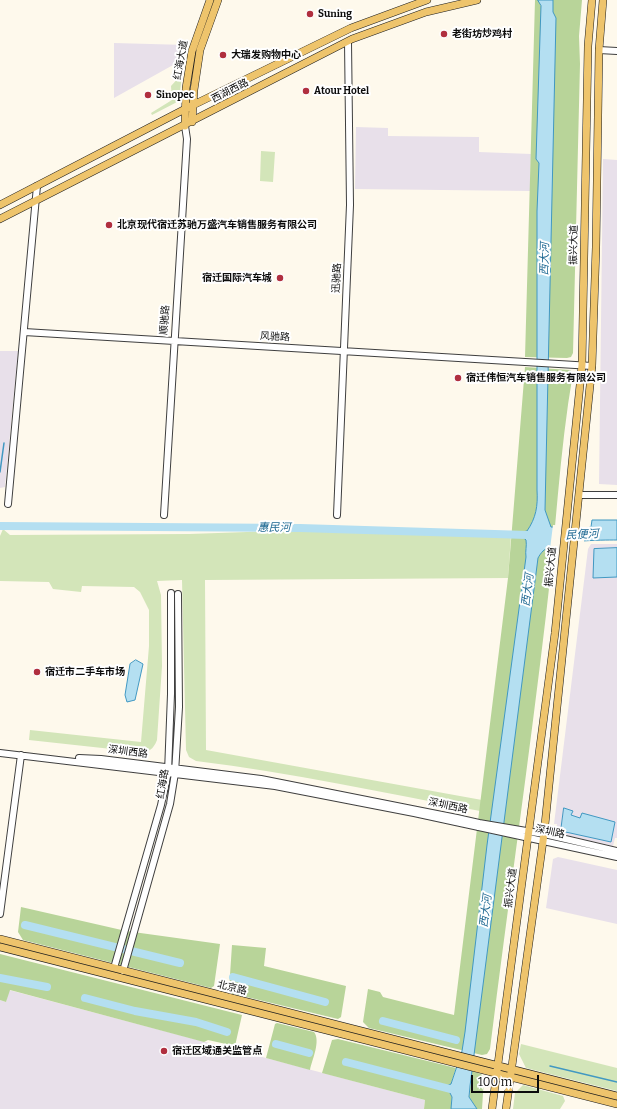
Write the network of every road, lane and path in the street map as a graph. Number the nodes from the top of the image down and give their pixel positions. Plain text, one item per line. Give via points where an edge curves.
1 (210, 0) edge
2 (218, 0) edge
3 (427, 0) edge
4 (477, 0) edge
5 (592, 0) edge
6 (603, 0) edge
7 (348, 42) junction
8 (599, 50) junction
9 (617, 52) edge
10 (193, 105) junction
11 (185, 109) junction
12 (192, 122) junction
13 (185, 126) junction
14 (37, 186) junction
15 (36, 200) junction
16 (0, 205) edge
17 (0, 219) edge
18 (24, 332) junction
19 (174, 341) junction
20 (343, 351) junction
21 (582, 365) junction
22 (592, 366) junction
23 (580, 495) junction
24 (617, 495) edge
25 (8, 504) dead end
26 (164, 515) dead end
27 (337, 515) dead end
28 (171, 593) dead end
29 (178, 594) dead end
30 (0, 749) edge
31 (0, 753) edge
32 (21, 755) junction
33 (168, 770) junction
34 (176, 771) junction
35 (480, 825) joint
36 (528, 835) junction
37 (544, 838) junction
38 (617, 851) edge
39 (617, 857) edge
40 (0, 914) edge
41 (0, 939) edge
42 (0, 947) edge
43 (114, 968) junction
44 (123, 971) junction
45 (458, 1059) junction
46 (498, 1070) junction
47 (511, 1074) junction
48 (617, 1096) edge
49 (617, 1104) edge
50 (492, 1109) edge
51 (506, 1109) edge

1 - 11 main road, 红海大道 via 192,51
2 - 10 main road, 红海大道 via 200,50
3 - 10 main road, 西湖西路 via 351,28
4 - 7 main road, 西湖西路 via 426,12
5 - 21 main road, 振兴大道 via 588,46
6 - 8 main road, 振兴大道
7 - 12 main road, 西湖西路
7 - 20 street, 迅驰路 via 350,205
8 - 9 street
8 - 22 main road, 振兴大道
10 - 11 main road, 西湖西路
10 - 12 main road, 红海大道
11 - 13 main road, 红海大道
11 - 14 main road, 西湖西路
12 - 13 main road, 西湖西路
13 - 15 main road, 西湖西路
13 - 19 street, 顺驰路 via 187,139
14 - 15 street
14 - 16 main road, 西湖西路
15 - 17 main road, 西湖西路
15 - 18 street
18 - 19 street, 风驰路
18 - 25 street
19 - 20 street, 风驰路
19 - 26 street, 顺驰路
20 - 21 street, 风驰路
20 - 27 street, 迅驰路
21 - 22 street, 风驰路
21 - 36 main road, 振兴大道 via 555,633
22 - 23 main road, 振兴大道
23 - 24 street
23 - 37 main road, 振兴大道
28 - 33 street, 红海路
29 - 34 street, 红海路 via 179,706
30 - 33 street, 深圳西路
31 - 32 street, 深圳西路
32 - 33 street, 深圳西路
32 - 40 street
33 - 34 street, 深圳西路
33 - 43 street, 红海路 via 161,805
34 - 35 street, 深圳西路 via 275,786
34 - 44 street, 红海路 via 170,804
35 - 36 street, 深圳路
36 - 37 street, 深圳路
36 - 46 main road, 振兴大道
37 - 38 street, 深圳路
37 - 39 street, 深圳路
37 - 47 main road, 振兴大道
41 - 43 main road, 北京路
42 - 45 main road, 北京路
43 - 44 main road, 北京路
44 - 45 main road, 北京路
45 - 46 main road
46 - 47 main road
46 - 50 main road, 振兴大道
47 - 48 main road
47 - 49 main road
47 - 51 main road, 振兴大道

